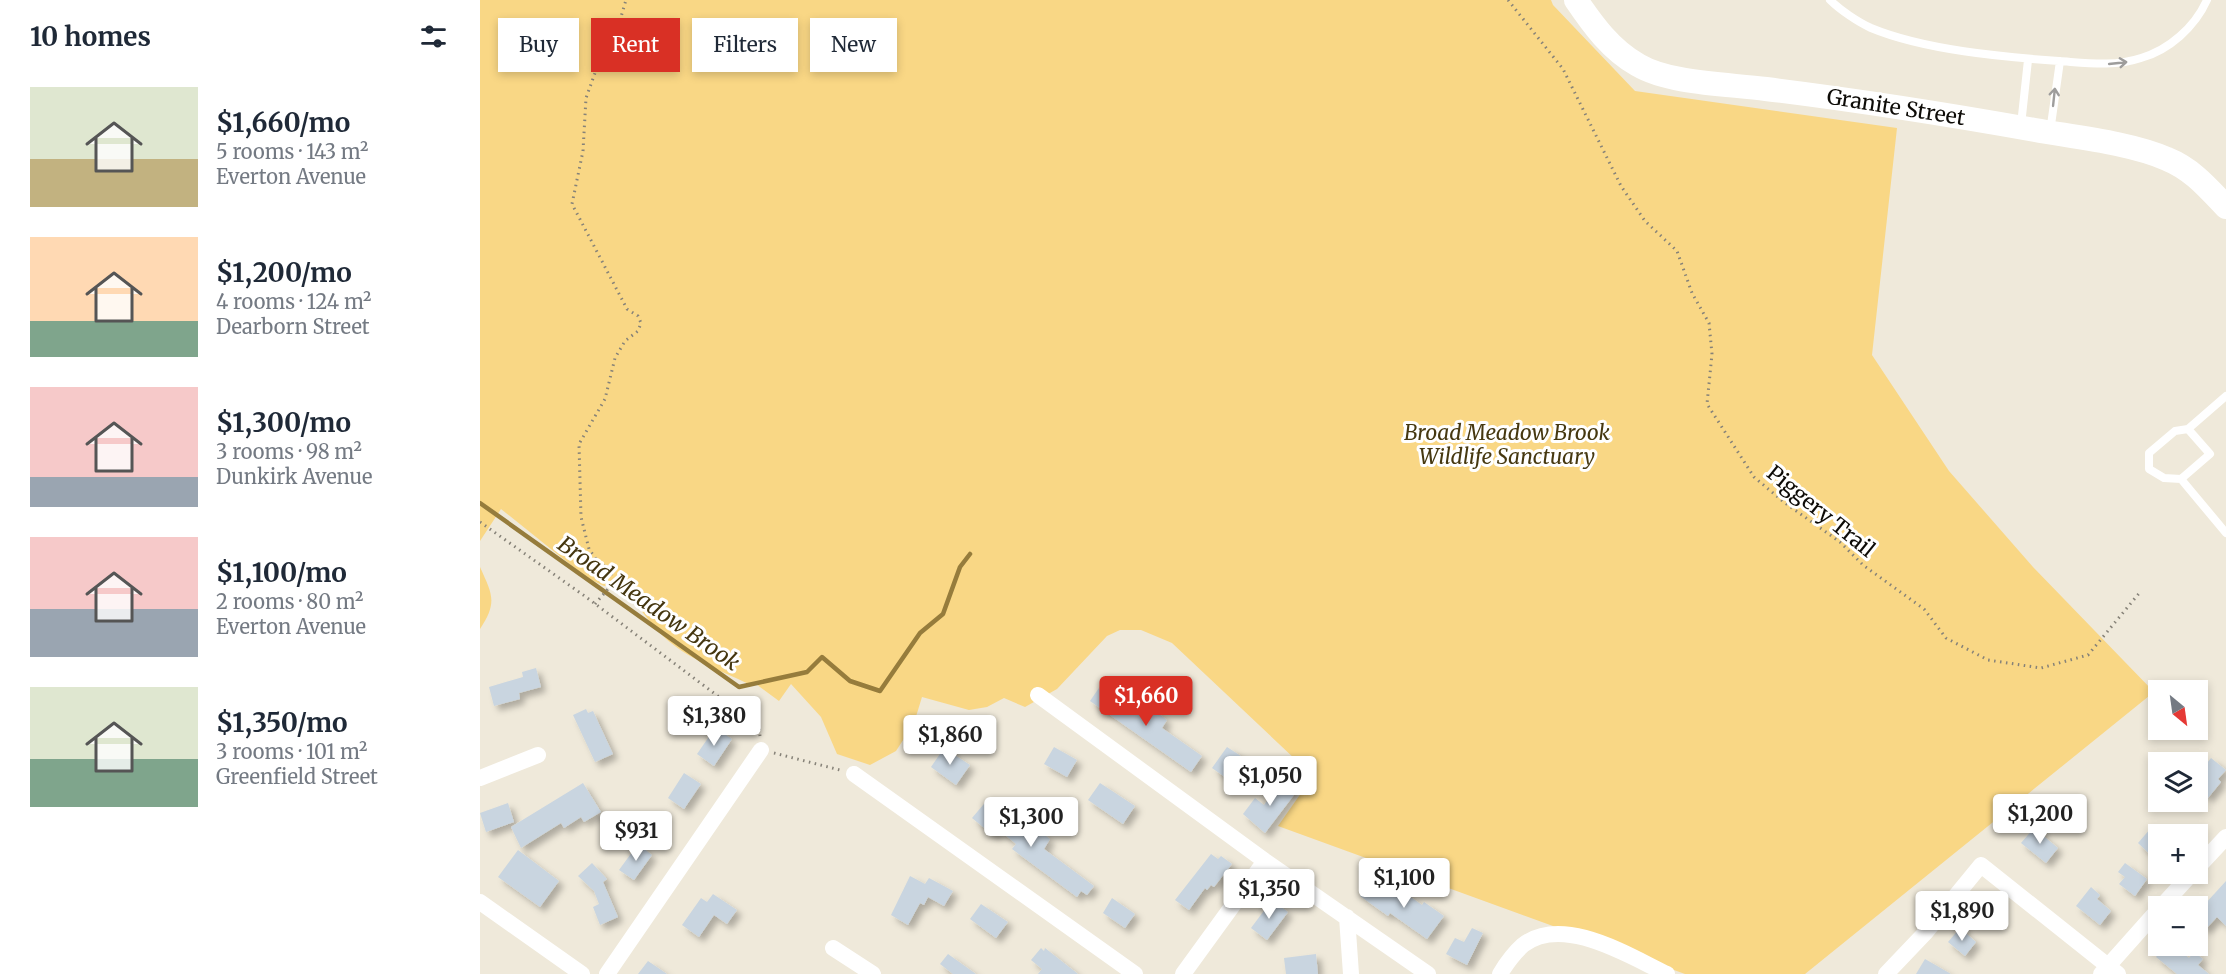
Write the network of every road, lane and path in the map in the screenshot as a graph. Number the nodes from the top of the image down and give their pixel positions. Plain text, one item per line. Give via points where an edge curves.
1 (626, 0) edge
2 (1508, 0) edge
3 (1576, 0) edge
4 (1830, 0) edge
5 (2207, 0) edge
6 (2028, 60) junction
7 (2060, 62) junction
8 (2021, 127) junction
9 (2050, 132) junction
10 (2226, 207) edge
11 (2226, 396) edge
12 (2188, 429) junction
13 (2181, 479) junction
14 (480, 522) edge
15 (2226, 533) edge
16 (2141, 591) dead end
17 (595, 604) junction
18 (1038, 695) dead end
19 (760, 750) junction
20 (538, 755) dead end
21 (854, 774) joint
22 (480, 778) edge
23 (2226, 837) edge
24 (2208, 856) edge
25 (1265, 861) junction
26 (2182, 884) edge
27 (2171, 896) edge
28 (480, 902) edge
29 (1347, 917) junction
30 (2148, 922) edge
31 (833, 948) dead end
32 (2109, 971) edge
33 (582, 974) edge
34 (607, 974) edge
35 (873, 974) edge
36 (1135, 974) edge
37 (1183, 974) edge
38 (1351, 974) edge
39 (1428, 974) edge
40 (1500, 974) edge
41 (1667, 974) edge
42 (1886, 974) edge

1 - 17 path via 616,34 599,62 586,98 583,151 572,204 627,309 641,323 615,358 605,399 579,444 581,517 589,549 609,569 614,582
2 - 16 path, Piggery Trail via 1563,69 1621,186 1645,221 1677,250 1692,293 1709,323 1712,354 1707,404 1754,477 1924,609 1946,638 1988,660 2041,668 2088,656
3 - 8 street, Granite Street via 1614,49 1639,66 1672,78 1860,100
4 - 6 lane via 1870,28 1914,41
7 -> 5 lane via 2118,64 2142,58 2168,47 2188,29
6 - 7 lane
6 - 8 lane
9 -> 7 lane
8 - 9 street, Granite Street
9 - 10 street, Granite Street via 2169,159 2186,168
11 - 12 lane
12 - 13 lane via 2210,454
12 - 13 lane via 2175,431 2149,453 2149,469 2164,478
13 - 15 lane
14 - 17 path
17 - 19 path via 759,727
18 - 25 street
19 - 21 path
19 - 34 street
20 - 22 street
21 - 36 street
23 - 24 street
25 - 29 street
25 - 37 street
26 - 27 street
28 - 33 street
29 - 38 street
29 - 39 street
30 - 32 street
31 - 35 street
32 - 42 street via 1981,865
40 - 41 street via 1523,945 1557,933 1601,944

